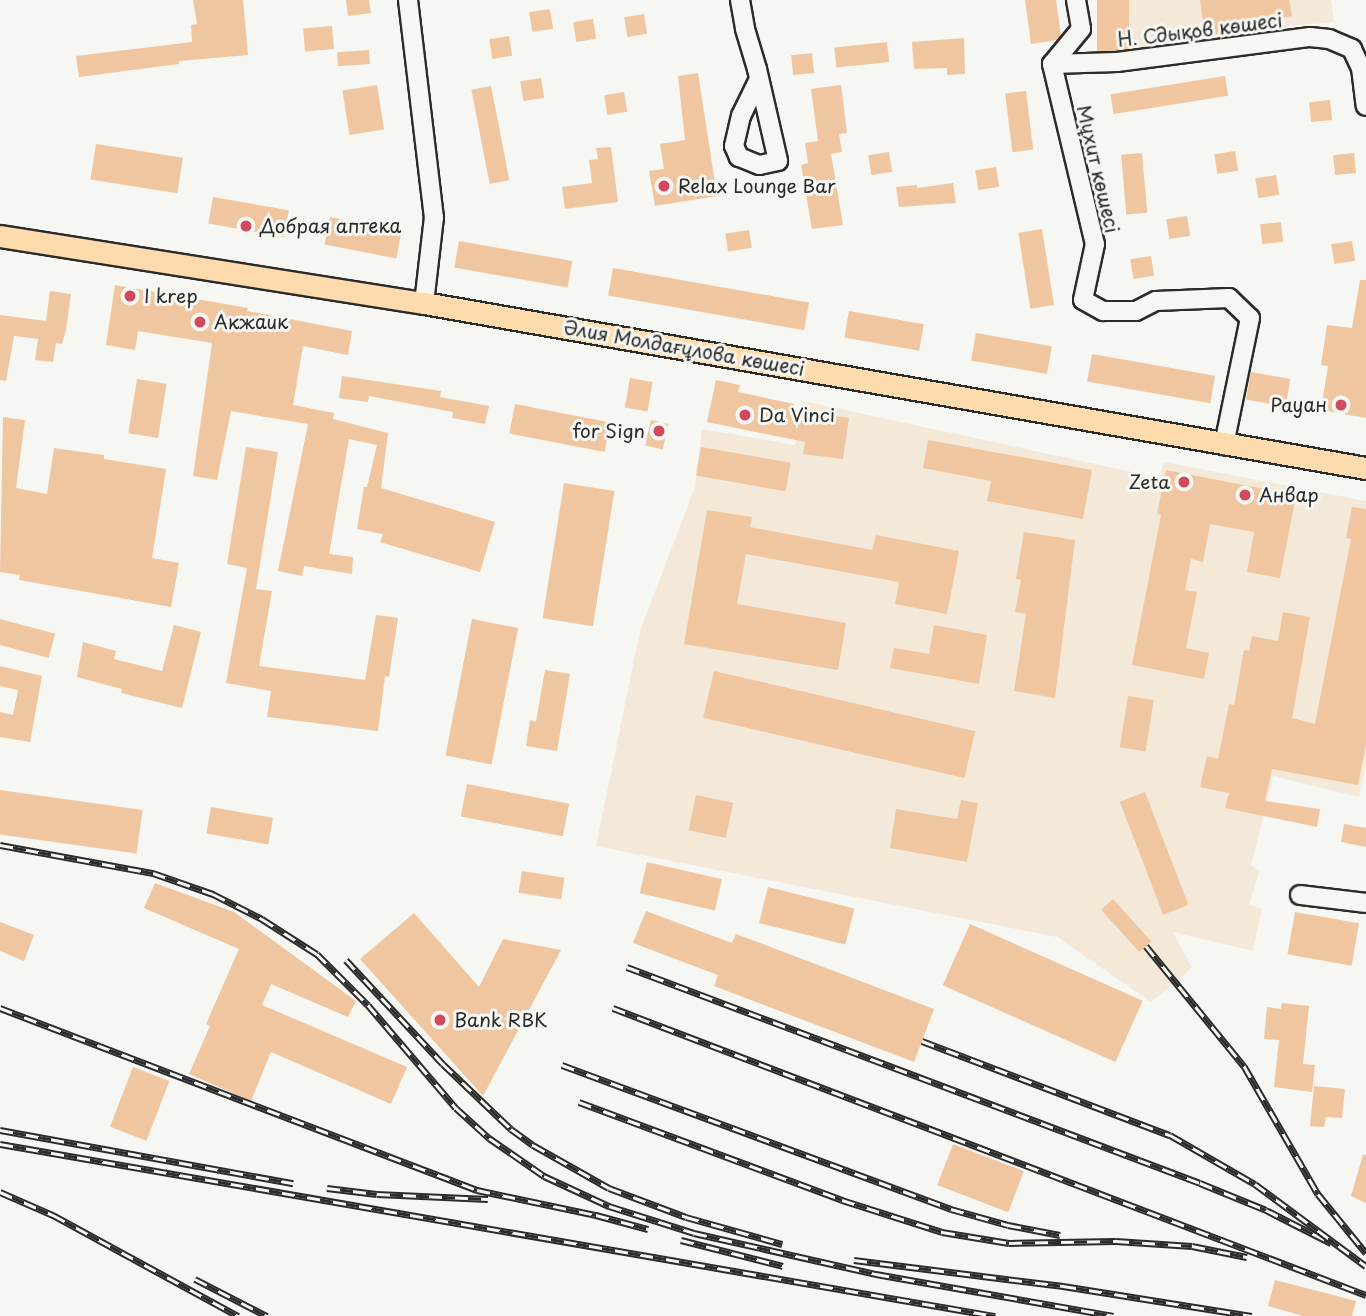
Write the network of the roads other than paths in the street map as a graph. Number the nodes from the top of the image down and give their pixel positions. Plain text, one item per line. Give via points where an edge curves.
1 (408, 0) edge
2 (740, 0) edge
3 (1076, 0) edge
4 (1052, 64) junction
5 (760, 79) dead end
6 (1366, 106) edge
7 (0, 236) edge
8 (424, 303) junction
9 (1224, 444) junction
10 (1366, 468) edge
11 (1300, 894) dead end
12 (1366, 903) edge

1 - 8 street via 434,217
2 - 5 street
3 - 4 street via 1081,29
4 - 6 street, Н. Сдықов көшесі via 1116,62 1310,37 1329,39 1352,49 1361,68
4 - 9 street, Мұхит көшесі via 1095,244 1083,300 1103,311 1136,311 1156,301 1229,298 1250,318
7 - 8 main road, Әлия Молдағұлова көшесі
8 - 9 main road, Әлия Молдағұлова көшесі
9 - 10 main road, Әлия Молдағұлова көшесі
11 - 12 street

